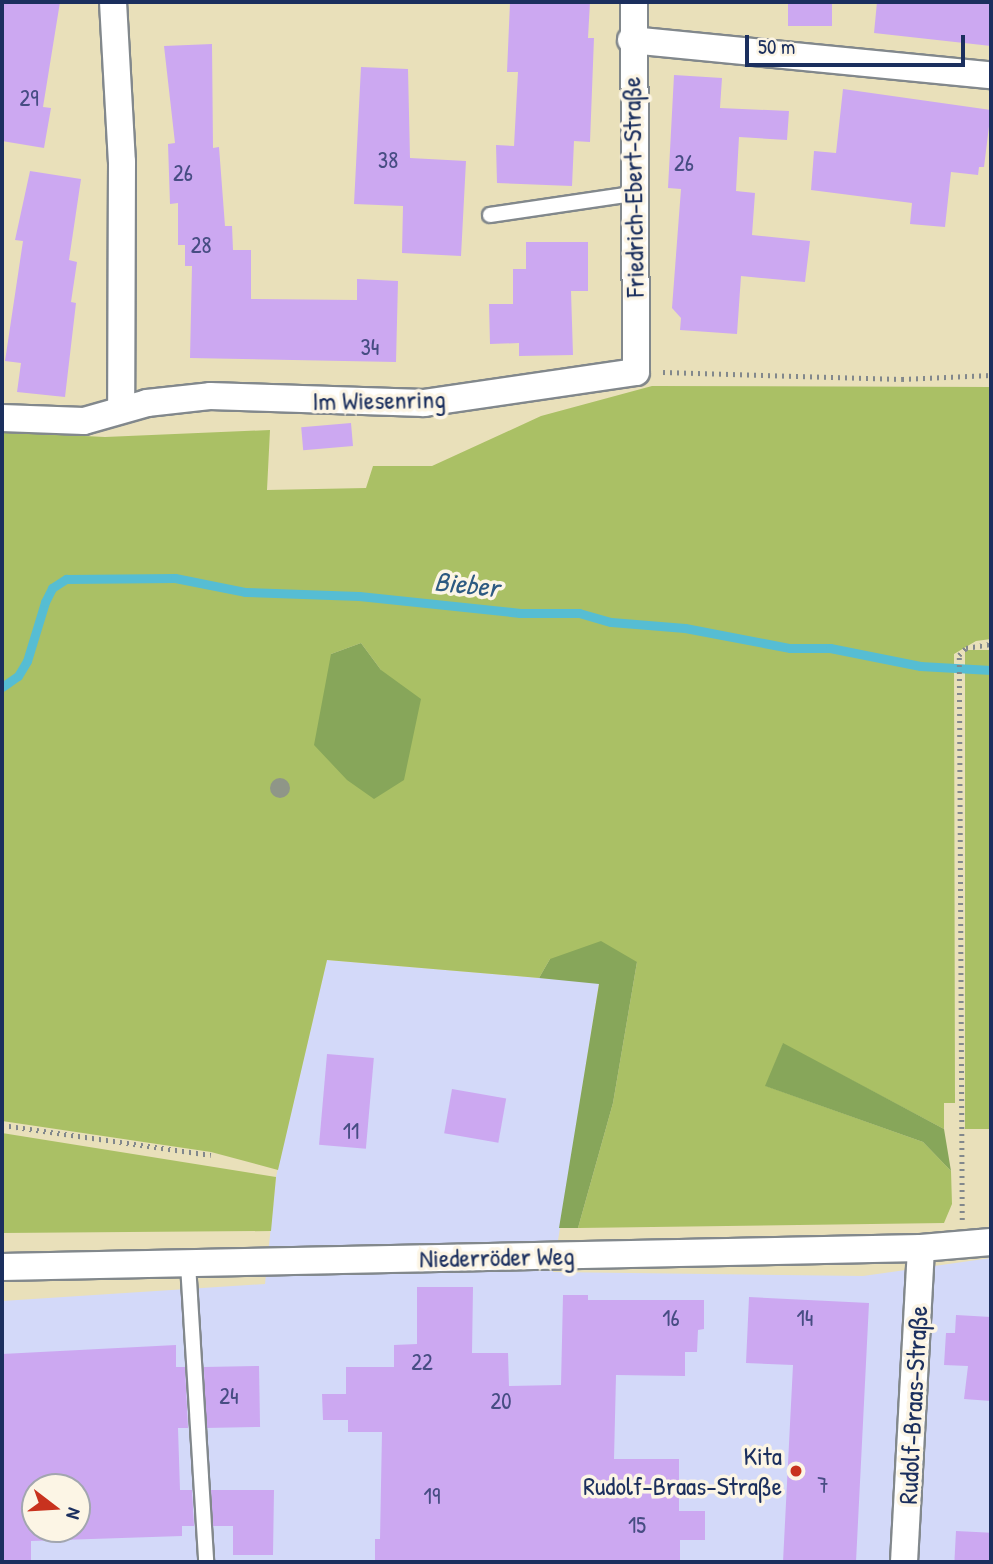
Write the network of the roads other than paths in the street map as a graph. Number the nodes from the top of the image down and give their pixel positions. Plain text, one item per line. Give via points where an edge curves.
1 (113, 2) edge
2 (634, 2) edge
3 (631, 40) junction
4 (991, 75) edge
5 (633, 194) junction
6 (490, 215) dead end
7 (635, 372) joint
8 (121, 409) junction
9 (2, 418) edge
10 (991, 1242) edge
11 (921, 1248) junction
12 (188, 1264) junction
13 (2, 1267) edge
14 (206, 1562) edge
15 (904, 1562) edge

1 - 8 street via 122,162
2 - 3 street, Friedrich-Ebert-Straße
3 - 4 street
3 - 5 street, Friedrich-Ebert-Straße
5 - 6 lane
5 - 7 street, Friedrich-Ebert-Straße
7 - 8 street, Im Wiesenring via 424,403 210,396
8 - 9 street, Im Wiesenring via 84,421
10 - 11 street, Niederröder Weg
11 - 12 street, Niederröder Weg
11 - 15 street, Rudolf-Braas-Straße
12 - 13 street, Niederröder Weg
12 - 14 lane

